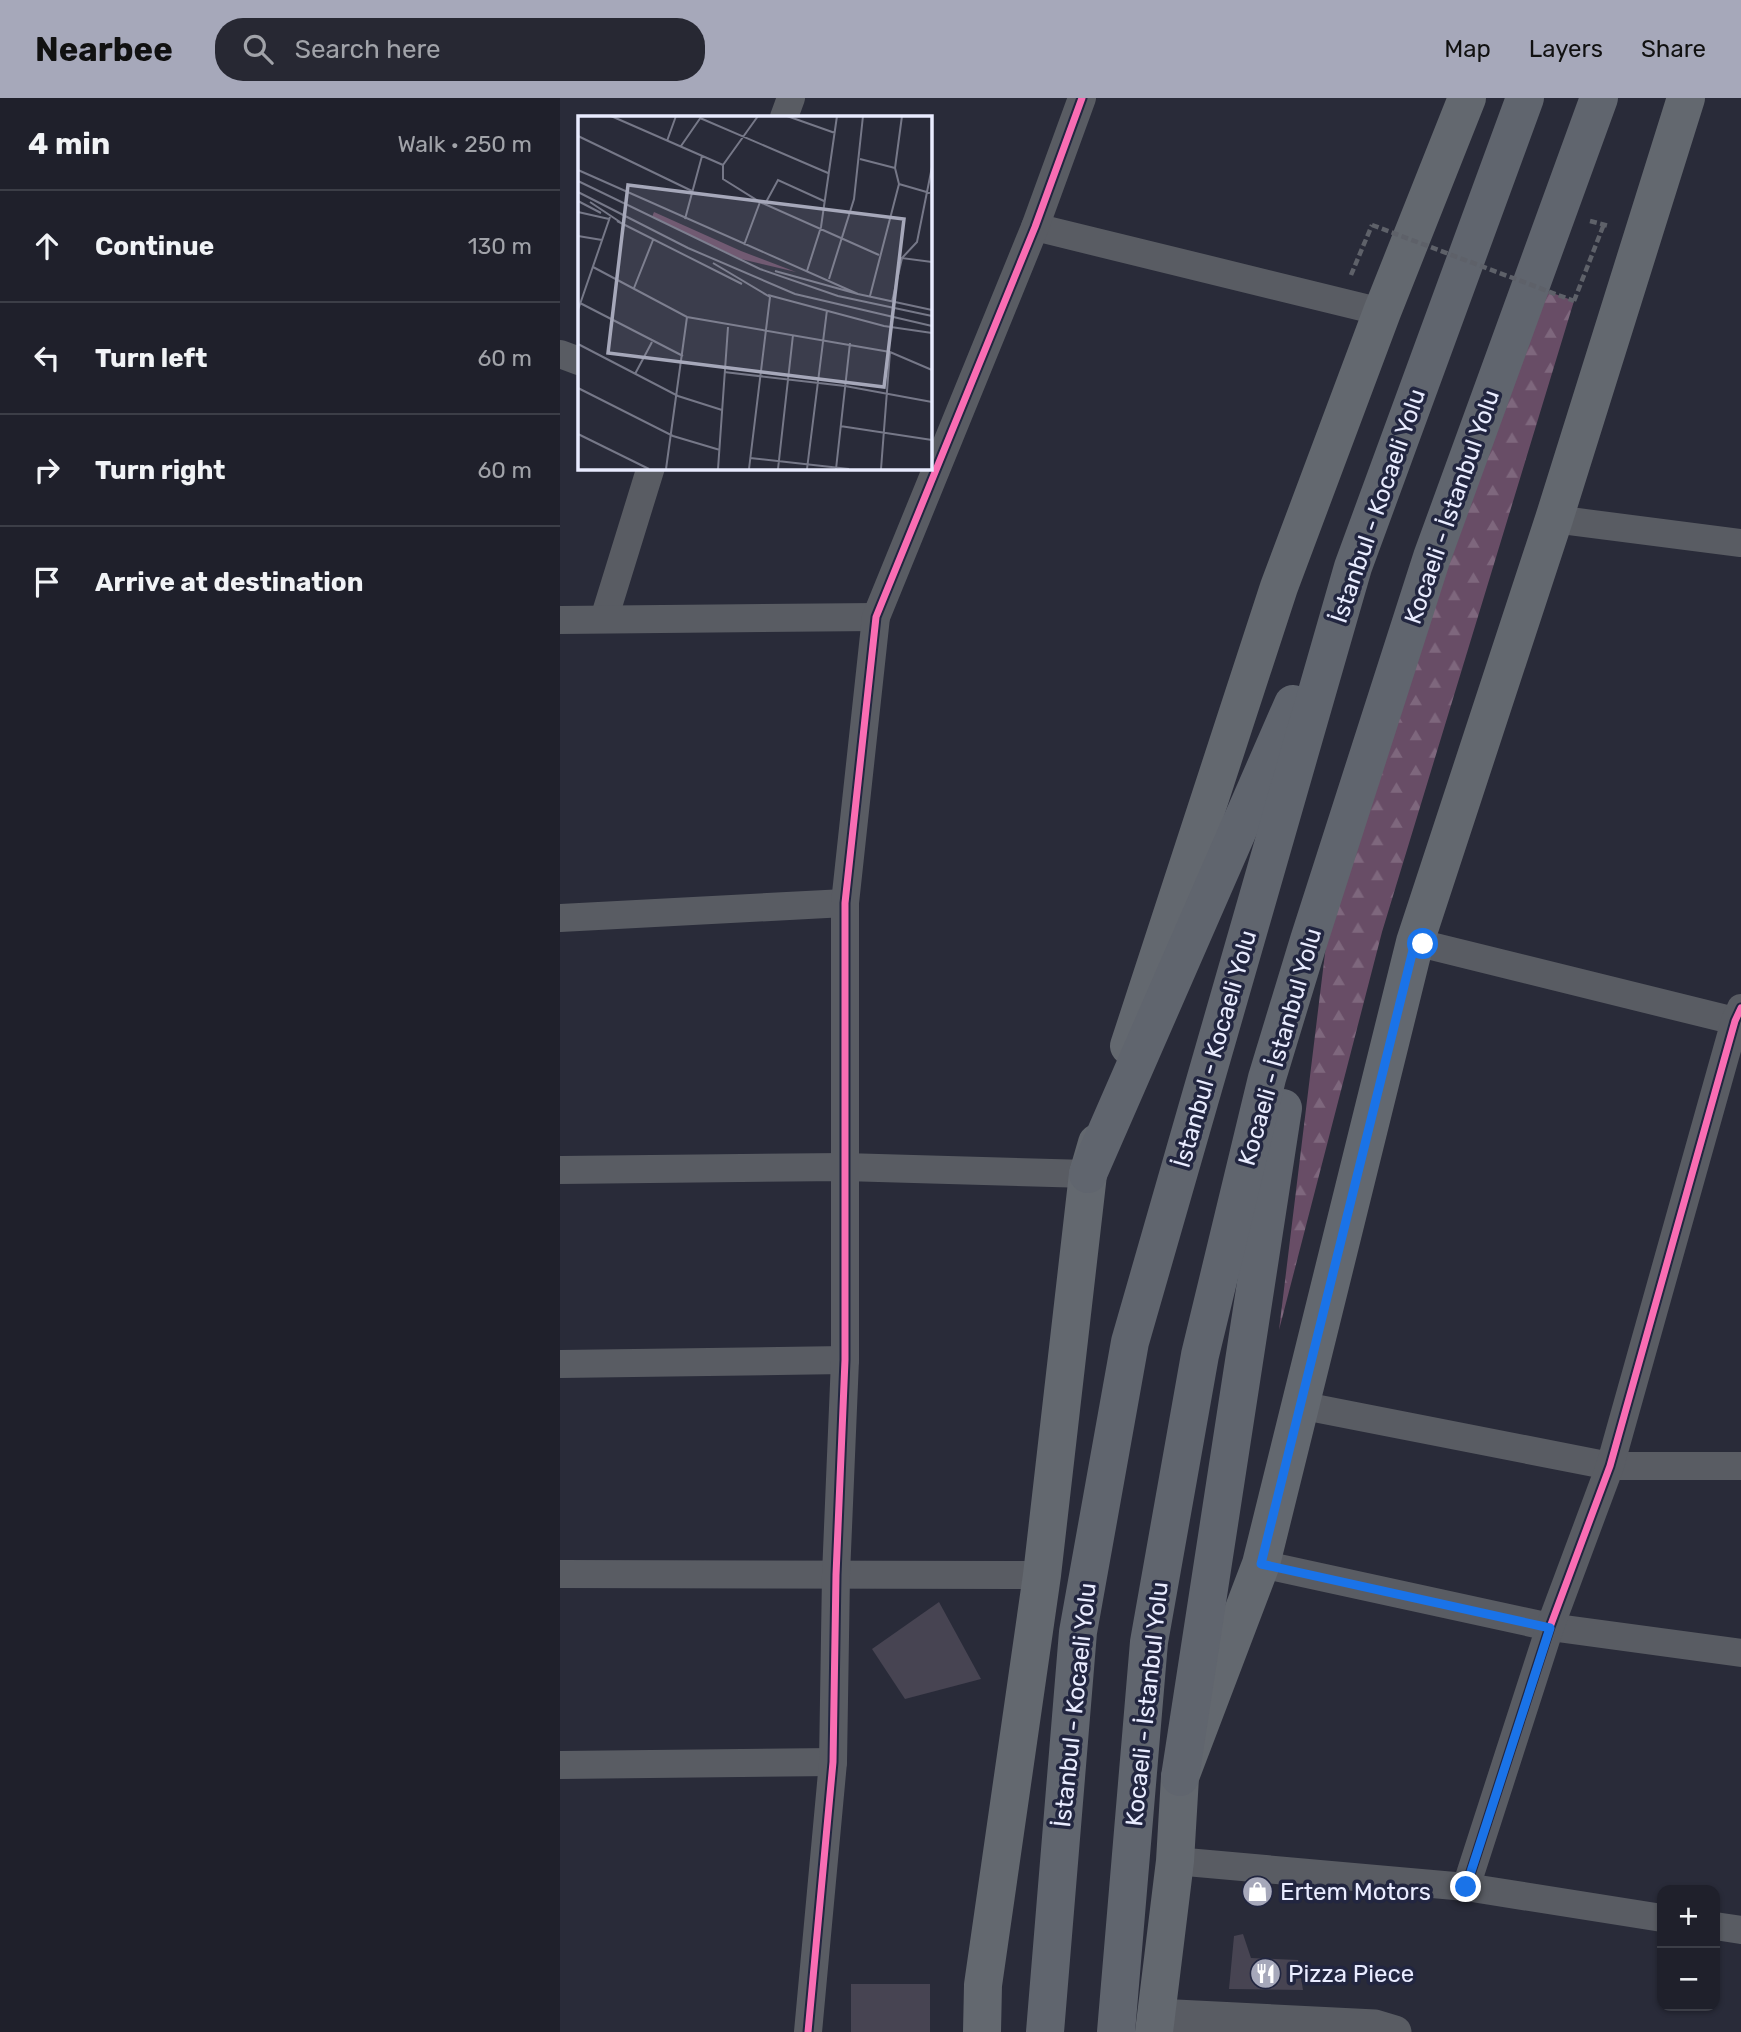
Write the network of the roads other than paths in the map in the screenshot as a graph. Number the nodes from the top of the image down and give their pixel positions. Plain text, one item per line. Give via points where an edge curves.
1 (791, 98) edge
2 (1082, 98) edge
3 (1467, 98) edge
4 (1525, 98) edge
5 (1599, 98) edge
6 (1686, 98) edge
7 (784, 116) edge
8 (1035, 227) junction
9 (1382, 312) junction
10 (560, 354) edge
11 (578, 361) edge
12 (650, 469) edge
13 (1554, 519) junction
14 (1741, 543) edge
15 (1353, 567) junction
16 (876, 617) junction
17 (604, 619) junction
18 (560, 620) edge
19 (845, 903) junction
20 (560, 918) edge
21 (1309, 940) junction
22 (1415, 942) junction
23 (1738, 1014) edge
24 (1733, 1061) edge
25 (844, 1167) junction
26 (560, 1170) edge
27 (1088, 1174) junction
28 (845, 1360) junction
29 (560, 1364) edge
30 (1299, 1405) junction
31 (1609, 1466) junction
32 (1741, 1466) edge
33 (1261, 1564) junction
34 (560, 1574) edge
35 (836, 1575) junction
36 (1042, 1575) junction
37 (1550, 1628) junction
38 (1741, 1653) edge
39 (833, 1762) junction
40 (560, 1765) edge
41 (1180, 1777) junction
42 (1175, 1861) junction
43 (1466, 1887) junction
44 (1657, 1917) edge
45 (1720, 1927) edge
46 (1741, 1930) edge
47 (1155, 2024) edge
48 (808, 2032) edge
49 (982, 2032) edge
50 (1045, 2032) edge
51 (1116, 2032) edge
52 (1395, 2032) edge

1 - 7 street
2 - 8 street
3 - 9 main road
4 - 15 highway, İstanbul - Kocaeli Yolu
5 - 21 highway, Kocaeli - İstanbul Yolu via 1432,557
6 - 13 main road
8 - 9 street
8 - 16 street
9 - 27 main road via 1279,587
10 - 11 street
12 - 17 street
13 - 14 street
13 - 22 main road
15 - 27 highway
15 - 50 highway, İstanbul - Kocaeli Yolu via 1130,1342 1078,1632
16 - 17 street
16 - 19 street
17 - 18 street
19 - 20 street
19 - 25 street
21 - 41 highway
21 - 51 highway, Kocaeli - İstanbul Yolu via 1268,1078 1200,1355 1163,1560 1149,1642
22 - 23 street
22 - 30 main road
23 - 24 street
24 - 31 street
25 - 26 street
25 - 27 street
25 - 28 street
27 - 36 main road
28 - 29 street
28 - 35 street
30 - 31 street
30 - 33 main road
31 - 32 street
31 - 37 street
33 - 37 street
33 - 41 main road
34 - 35 street
35 - 36 street
35 - 39 street
36 - 49 main road via 983,1985
37 - 38 street
37 - 43 street
39 - 40 street
39 - 48 street
41 - 42 main road
42 - 43 street
42 - 47 main road
43 - 44 street
45 - 46 street
47 - 52 street via 1375,2026

